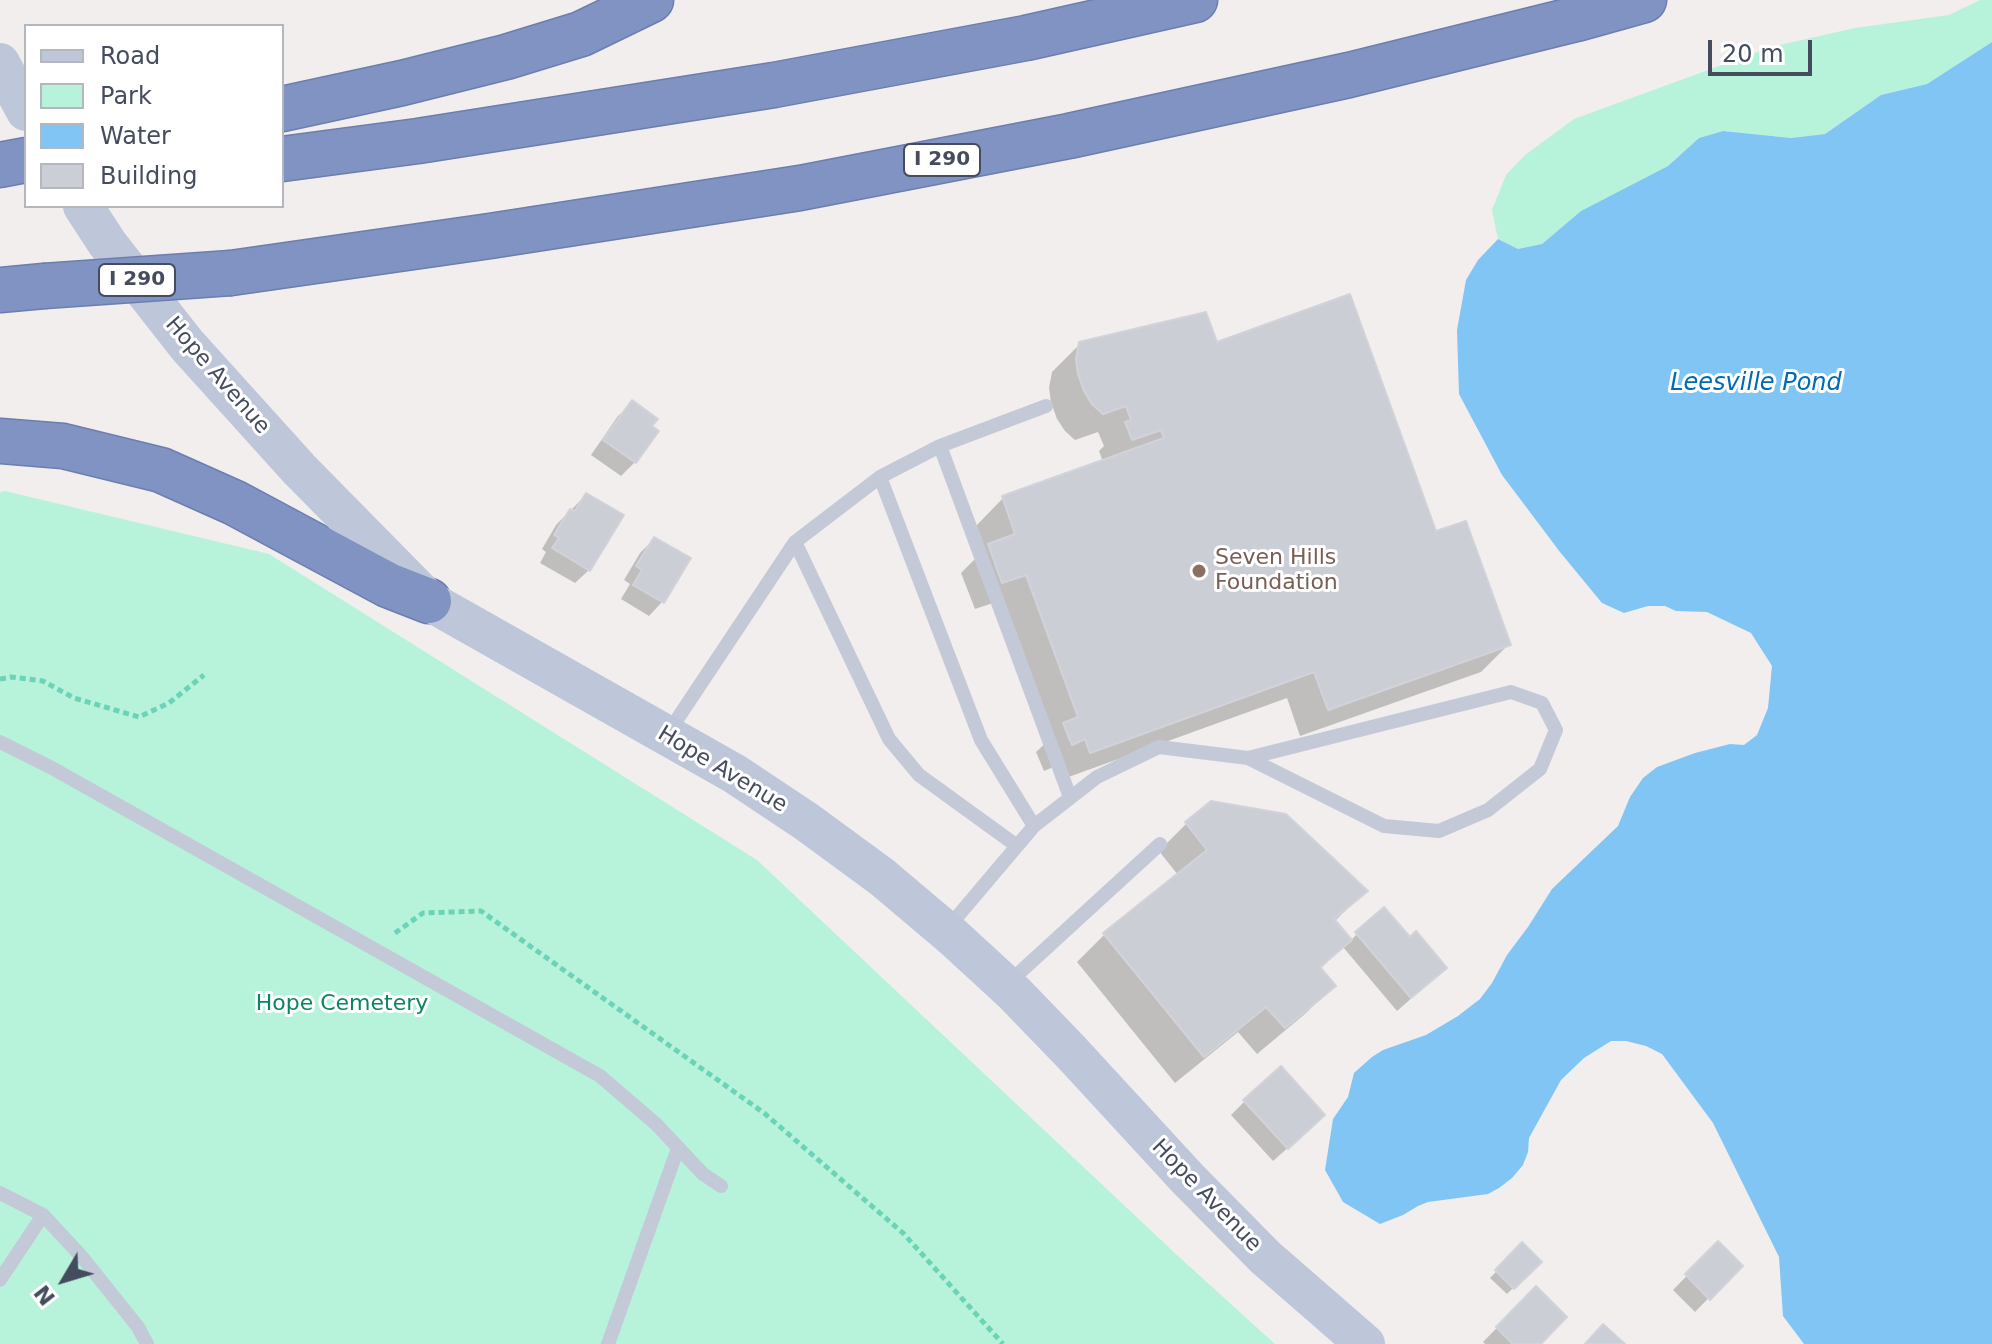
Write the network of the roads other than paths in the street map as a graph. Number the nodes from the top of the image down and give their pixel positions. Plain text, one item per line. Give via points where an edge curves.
1 (651, 0) edge
2 (1195, 0) edge
3 (1644, 0) edge
4 (0, 63) edge
5 (24, 107) edge
6 (284, 109) edge
7 (284, 159) edge
8 (24, 160) edge
9 (0, 165) edge
10 (24, 182) edge
11 (0, 183) edge
12 (84, 208) edge
13 (0, 290) edge
14 (1046, 406) dead end
15 (0, 441) edge
16 (940, 446) junction
17 (880, 477) junction
18 (795, 542) junction
19 (429, 601) junction
20 (667, 735) junction
21 (0, 742) edge
22 (1248, 758) junction
23 (1070, 797) junction
24 (1034, 826) junction
25 (1160, 844) dead end
26 (1017, 846) junction
27 (946, 931) junction
28 (1006, 985) junction
29 (678, 1148) junction
30 (721, 1186) dead end
31 (0, 1193) edge
32 (43, 1215) junction
33 (0, 1280) edge
34 (147, 1344) edge
35 (608, 1344) edge
36 (1365, 1344) edge

1 - 6 highway via 581,34 506,57
2 - 7 highway via 774,85
3 - 13 highway, I 290, bridge via 1349,75 830,182 231,273
4 - 5 main road
8 - 9 highway
10 - 11 highway
12 - 19 main road, Hope Avenue via 187,345 288,458
14 - 16 lane
15 - 19 highway via 63,446 161,470
16 - 17 lane
16 - 23 lane
17 - 18 lane
17 - 24 lane via 981,740
18 - 20 lane
18 - 26 lane via 889,739 919,775
19 - 20 main road, Hope Avenue
20 - 27 main road, Hope Avenue via 807,822
21 - 29 lane via 600,1076
22 - 22 lane via 1384,826 1439,831 1488,810 1540,769 1556,730 1542,703 1511,692
22 - 23 lane via 1159,747 1097,777
23 - 24 lane
24 - 26 lane
25 - 28 lane
26 - 27 lane
27 - 28 main road, Hope Avenue
28 - 36 main road, Hope Avenue via 1265,1257
29 - 30 lane
29 - 35 lane
31 - 32 lane
32 - 33 lane
32 - 34 lane via 82,1257

